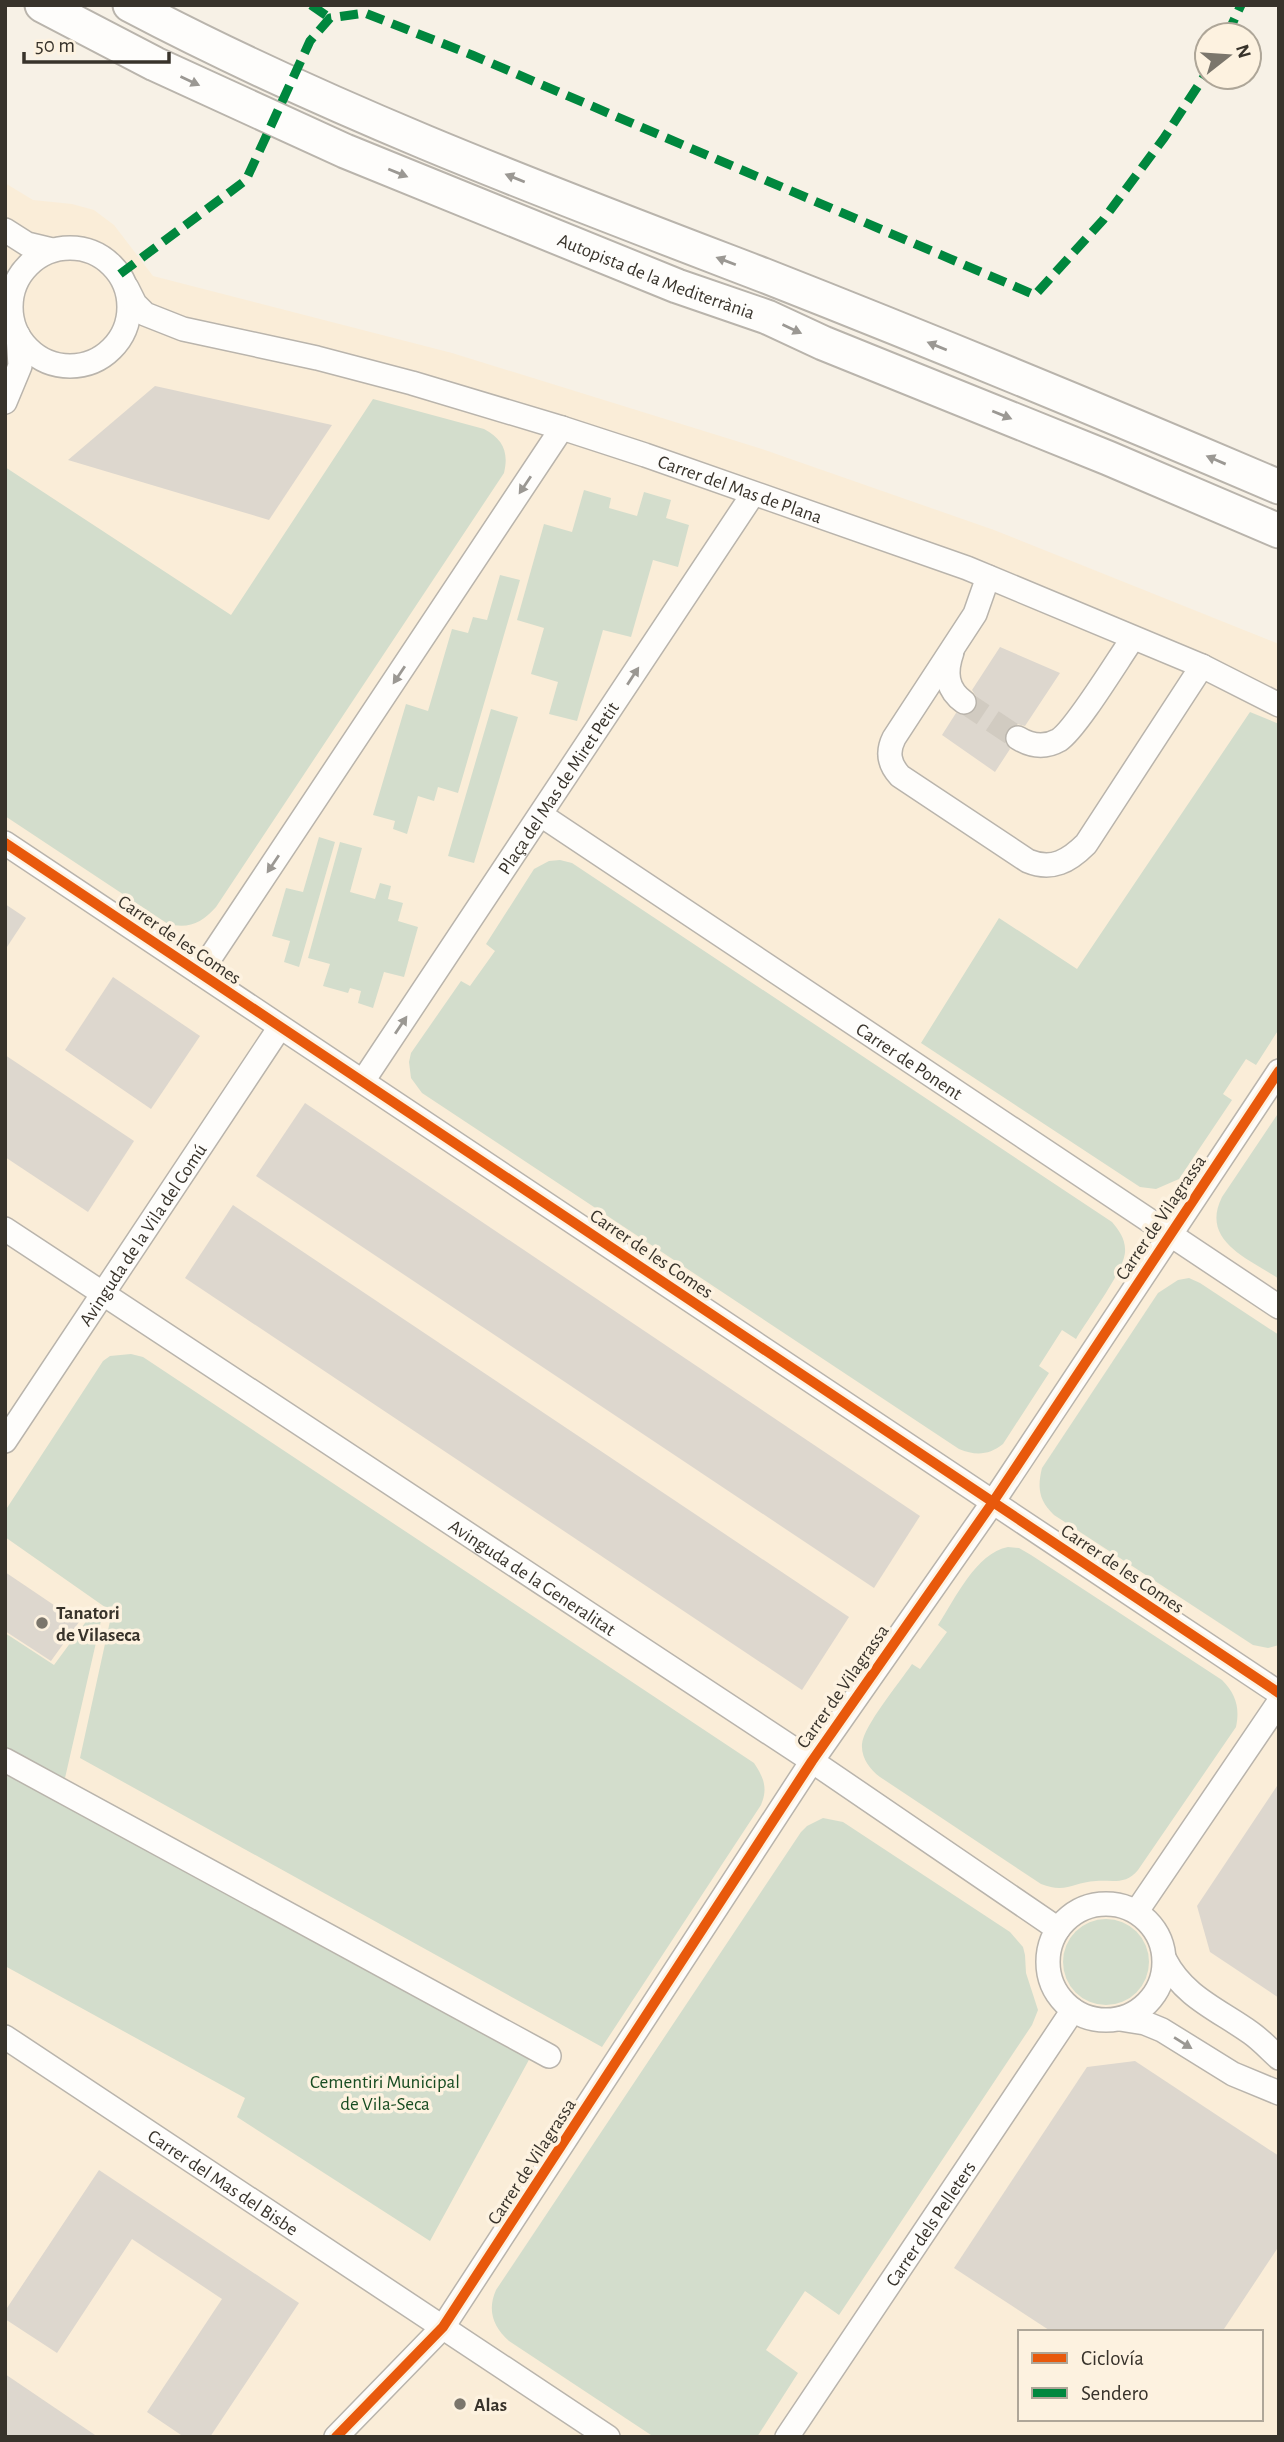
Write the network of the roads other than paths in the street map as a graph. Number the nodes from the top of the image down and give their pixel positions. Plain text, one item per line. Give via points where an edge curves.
1 (42, 5) edge
2 (130, 5) edge
3 (5, 230) edge
4 (52, 250) junction
5 (127, 288) junction
6 (11, 318) edge
7 (183, 329) junction
8 (115, 346) junction
9 (60, 366) junction
10 (5, 403) edge
11 (562, 428) junction
12 (1279, 487) edge
13 (753, 494) junction
14 (1279, 530) edge
15 (988, 577) junction
16 (1133, 638) junction
17 (955, 645) junction
18 (1202, 666) junction
19 (964, 702) tunnel mouth
20 (1279, 705) edge
21 (1018, 738) tunnel mouth
22 (541, 815) junction
23 (5, 842) edge
24 (200, 973) junction
25 (280, 1027) junction
26 (1279, 1071) edge
27 (363, 1082) junction
28 (5, 1229) edge
29 (1170, 1234) junction
30 (103, 1295) junction
31 (1279, 1307) edge
32 (5, 1441) edge
33 (993, 1502) junction
34 (1279, 1693) edge
35 (1279, 1702) edge
36 (5, 1760) edge
37 (812, 1761) junction
38 (1137, 1911) junction
39 (1058, 1929) junction
40 (1165, 1960) junction
41 (1073, 2010) junction
42 (1120, 2020) junction
43 (1254, 2034) junction
44 (5, 2037) edge
45 (1279, 2049) edge
46 (549, 2056) dead end
47 (1279, 2059) edge
48 (1233, 2074) junction
49 (1279, 2093) edge
50 (1279, 2109) edge
51 (443, 2327) junction
52 (336, 2437) edge
53 (608, 2437) edge
54 (787, 2437) edge

1 -> 14 highway, Autopista de la Mediterrània via 155,65 345,152 677,286 767,317
12 -> 2 highway, Autopista de la Mediterrània via 768,277 466,159 236,58
3 - 4 street via 27,244
4 - 5 street via 90,251 107,260
4 - 6 street via 37,257 20,275 11,298
5 - 7 street, Carrer del Mas de Plana via 145,314
5 - 8 street via 130,309 126,329
6 - 9 street via 28,350
6 - 10 street via 20,366
7 - 8 street, Carrer del Mas de Plana via 142,332
7 - 11 street, Carrer del Mas de Plana via 317,358
8 - 9 street via 90,363
9 - 10 street via 33,378
11 - 13 street, Carrer del Mas de Plana
11 -> 24 street
13 - 15 street, Carrer del Mas de Plana
22 -> 13 street, Plaça del Mas de Miret Petit
15 - 16 street, Carrer del Mas de Plana
15 - 17 street via 975,614
16 - 18 street, Carrer del Mas de Plana
16 - 21 street via 1061,738 1042,746
17 - 18 street via 894,738 891,762 910,783 1028,861 1047,866 1067,861 1086,844
17 - 19 street via 948,681
18 - 20 street, Carrer del Mas de Plana
27 -> 22 street, Plaça del Mas de Miret Petit
22 - 29 street, Carrer de Ponent
23 - 24 street, Carrer de les Comes
24 - 25 street, Carrer de les Comes
25 - 27 street, Carrer de les Comes
25 - 30 street, Avinguda de la Vila del Comú
26 - 29 street, Carrer de Vilagrassa
27 - 33 street, Carrer de les Comes
28 - 30 street, Avinguda de la Generalitat
29 - 31 street, Carrer de Ponent
29 - 33 street, Carrer de Vilagrassa
30 - 32 street, Avinguda de la Vila del Comú
30 - 37 street, Avinguda de la Generalitat
33 - 34 street, Carrer de les Comes
33 - 37 street, Carrer de Vilagrassa
35 - 38 street
36 - 46 street
37 - 39 street, Avinguda de la Generalitat
37 - 51 street, Carrer de Vilagrassa
38 - 39 street via 1102,1903 1085,1907
38 - 40 street via 1152,1924
39 - 41 street via 1050,1946 1051,1982
40 - 42 street via 1163,1980 1153,1998
40 - 43 street via 1187,1991
41 - 42 street via 1096,2019
41 - 54 street, Carrer dels Pelleters
42 -> 48 street via 1161,2030
43 - 45 street
43 - 47 street
44 - 51 street, Carrer del Mas del Bisbe
48 - 49 street
48 - 50 street
51 - 52 street, Carrer de Vilagrassa
51 - 53 street, Carrer del Mas del Bisbe

